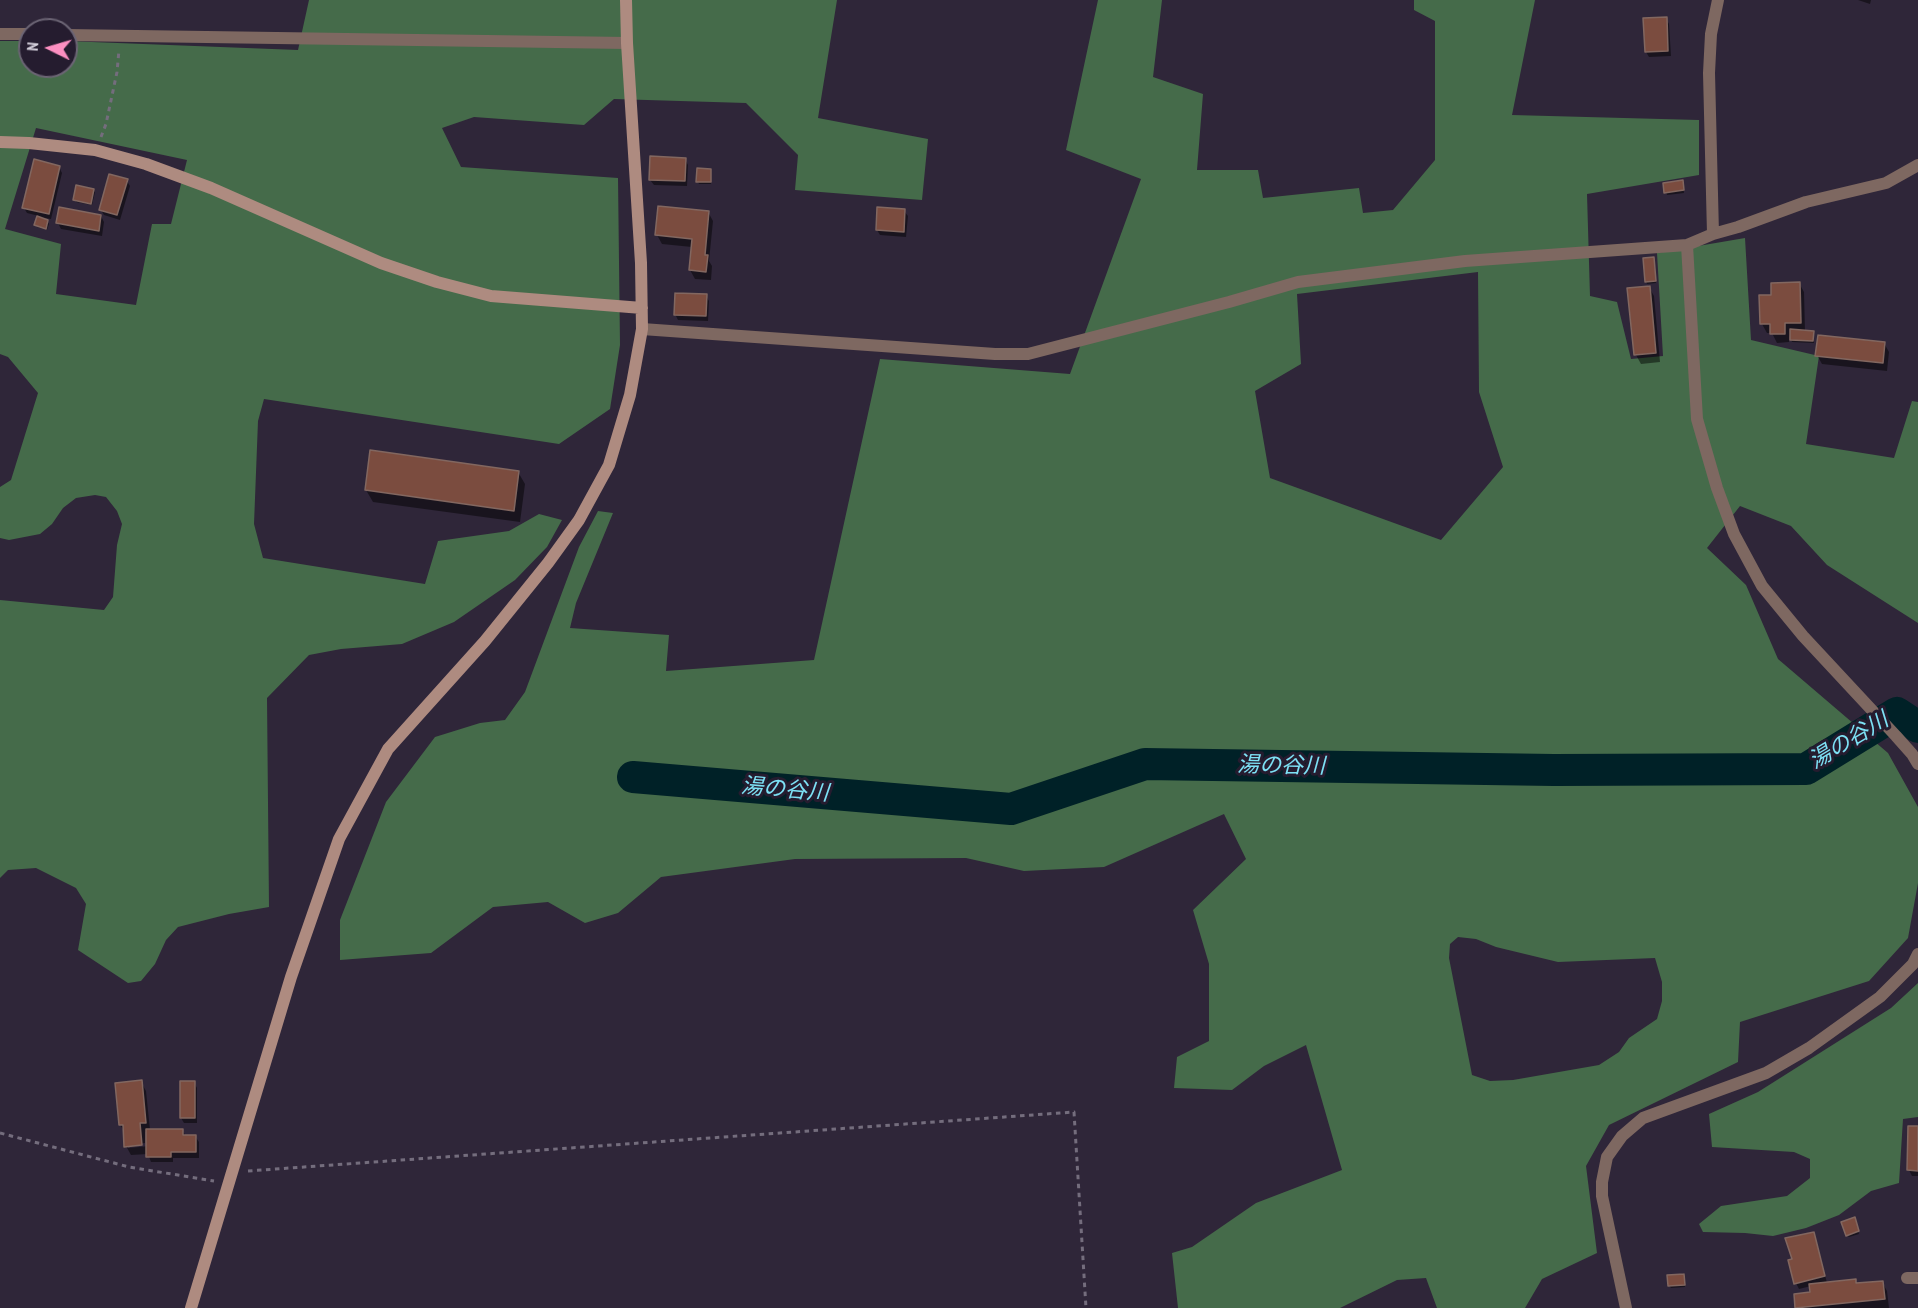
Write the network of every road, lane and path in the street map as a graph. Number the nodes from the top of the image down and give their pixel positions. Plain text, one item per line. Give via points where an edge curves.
1 (626, 0) edge
2 (1718, 0) edge
3 (0, 34) edge
4 (18, 34) edge
5 (78, 34) edge
6 (120, 35) junction
7 (627, 43) junction
8 (0, 142) edge
9 (95, 150) junction
10 (1918, 165) edge
11 (1713, 234) junction
12 (1687, 245) junction
13 (642, 308) junction
14 (642, 329) junction
15 (1918, 764) edge
16 (1918, 954) edge
17 (0, 1133) edge
18 (229, 1178) junction
19 (191, 1308) edge
20 (1086, 1308) edge
21 (1626, 1308) edge

1 - 7 street
2 - 11 street via 1709,74
3 - 4 street
5 - 6 street
6 - 7 street
6 - 9 path via 106,124
7 - 13 street
8 - 9 street
9 - 13 street via 211,188 381,263 437,282 490,296
10 - 11 street via 1887,183 1806,202
11 - 12 street
12 - 14 street via 1465,261 1298,282 1028,354
12 - 15 street via 1697,419 1716,488 1734,534 1761,586
13 - 14 street
14 - 18 street via 630,395 609,465 579,520 485,641 388,749 339,839 291,977
16 - 21 street via 1880,997 1809,1048 1766,1073 1643,1118 1622,1136 1607,1157 1602,1196
17 - 18 path via 129,1167
18 - 19 street
18 - 20 path via 1074,1112

